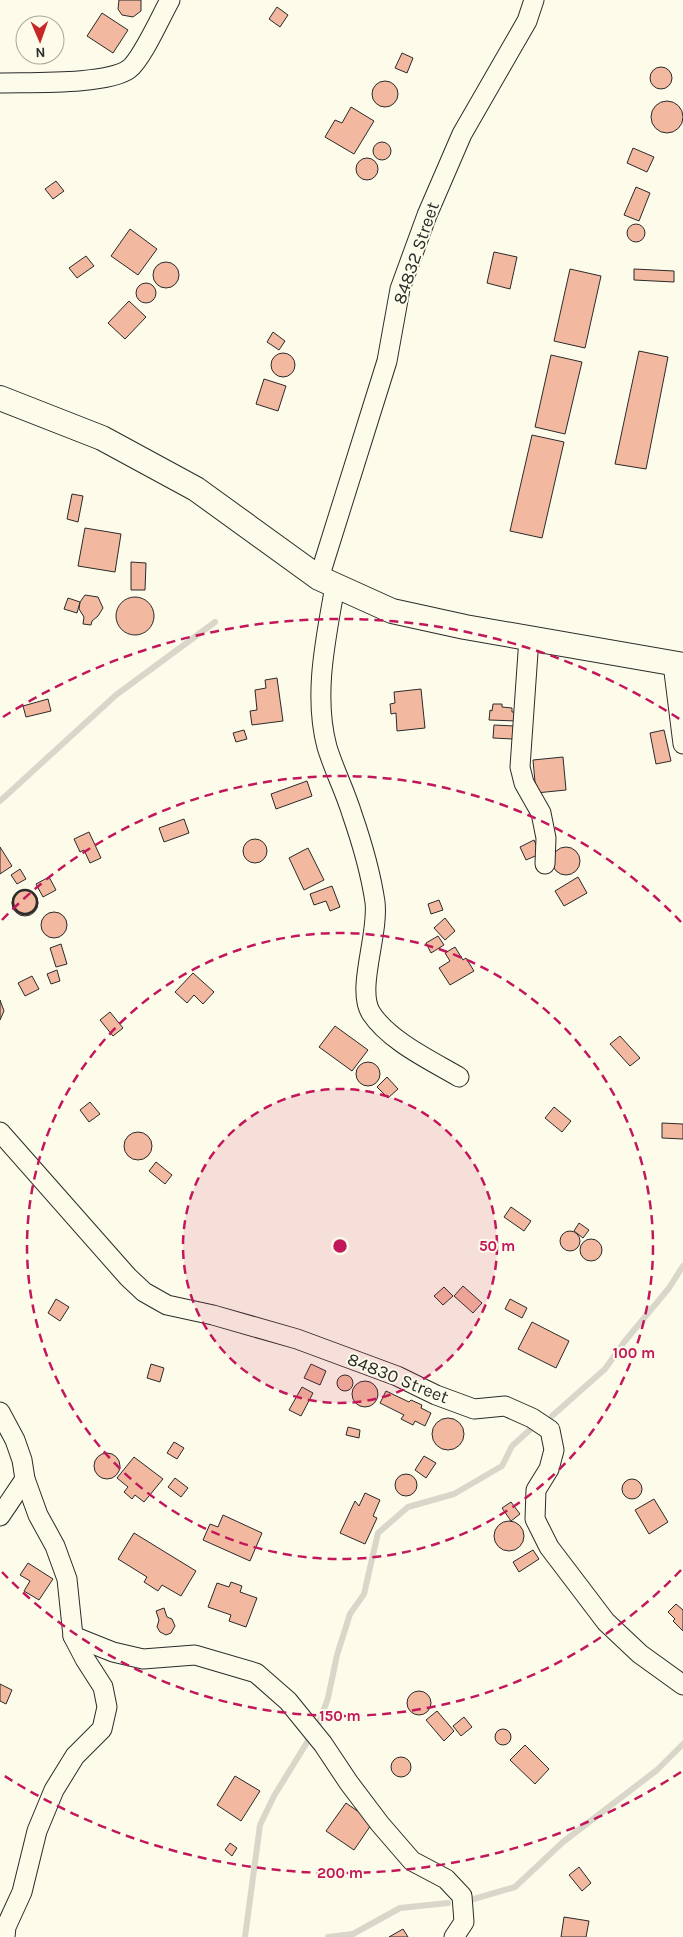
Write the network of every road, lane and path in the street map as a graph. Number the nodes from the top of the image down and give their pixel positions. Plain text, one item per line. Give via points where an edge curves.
1 (170, 0) edge
2 (534, 0) edge
3 (0, 83) edge
4 (0, 398) edge
5 (327, 582) junction
6 (529, 638) junction
7 (678, 664) edge
8 (683, 744) edge
9 (545, 864) dead end
10 (460, 1078) dead end
11 (0, 1132) edge
12 (0, 1412) edge
13 (25, 1479) junction
14 (0, 1516) edge
15 (73, 1636) junction
16 (683, 1685) edge
17 (5, 1937) edge
18 (454, 1937) edge

1 - 3 street via 142,51 128,69 103,79
2 - 5 street, 84832 Street via 527,21 462,134 400,289 387,361
4 - 5 street via 102,438 196,489
5 - 6 street via 392,611
5 - 10 street, 84832 Street via 322,717 327,746 352,814 375,902 366,998 371,1013 387,1031
6 - 7 street
6 - 9 street via 520,767 524,783 541,813 546,838
7 - 8 street
11 - 16 street, 84830 Street via 128,1277 144,1292 167,1305 297,1339 474,1409 506,1406 550,1430 554,1450 550,1470 536,1490 534,1519 548,1547 606,1622 640,1654
12 - 13 street via 15,1440
13 - 14 street
13 - 15 street via 67,1579
15 - 17 street via 103,1687 107,1707 104,1722 94,1739 75,1756 54,1790 37,1831 22,1892 6,1927
15 - 18 street via 112,1652 143,1659 195,1655 256,1673 288,1701 412,1861 446,1879 462,1896 464,1922

